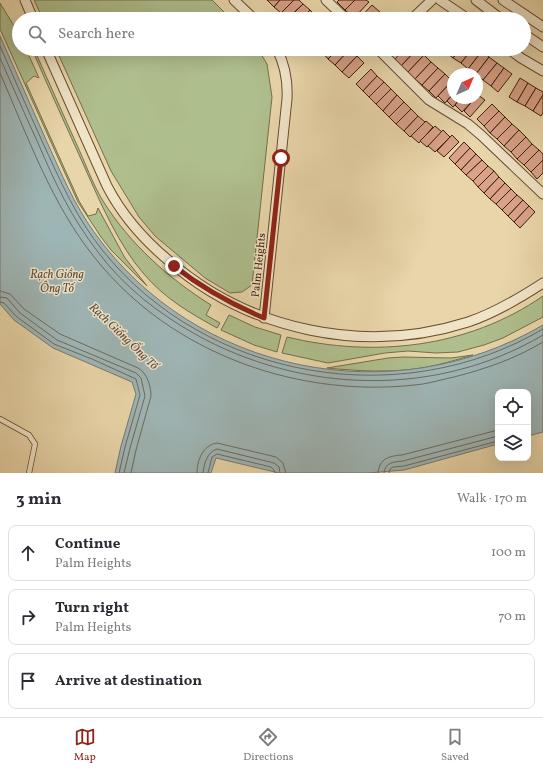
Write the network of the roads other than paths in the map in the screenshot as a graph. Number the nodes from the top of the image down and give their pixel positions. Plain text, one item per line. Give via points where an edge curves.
1 (24, 0) edge
2 (234, 0) edge
3 (326, 0) edge
4 (432, 0) edge
5 (440, 0) edge
6 (476, 0) edge
7 (502, 0) edge
8 (30, 12) edge
9 (247, 12) edge
10 (339, 12) edge
11 (419, 12) edge
12 (458, 12) edge
13 (492, 12) edge
14 (520, 12) edge
15 (531, 19) edge
16 (543, 27) edge
17 (531, 38) edge
18 (543, 46) edge
19 (49, 56) edge
20 (281, 56) edge
21 (386, 56) edge
22 (518, 56) edge
23 (543, 71) edge
24 (543, 194) edge
25 (543, 283) edge
26 (264, 318) junction
27 (0, 419) edge
28 (29, 473) edge

1 - 8 street
2 - 9 street
3 - 10 street
4 - 11 street
5 - 12 street
6 - 13 street
7 - 14 street
15 - 16 street
17 - 18 street
19 - 26 street, Palm Heights via 107,186 135,228 164,257 198,284
20 - 26 street, Palm Heights via 286,70 287,99
21 - 24 street via 429,100 468,124
22 - 23 street
25 - 26 street via 481,317 457,325 412,334 372,337 341,335 294,327
27 - 28 lane via 29,434 35,444

